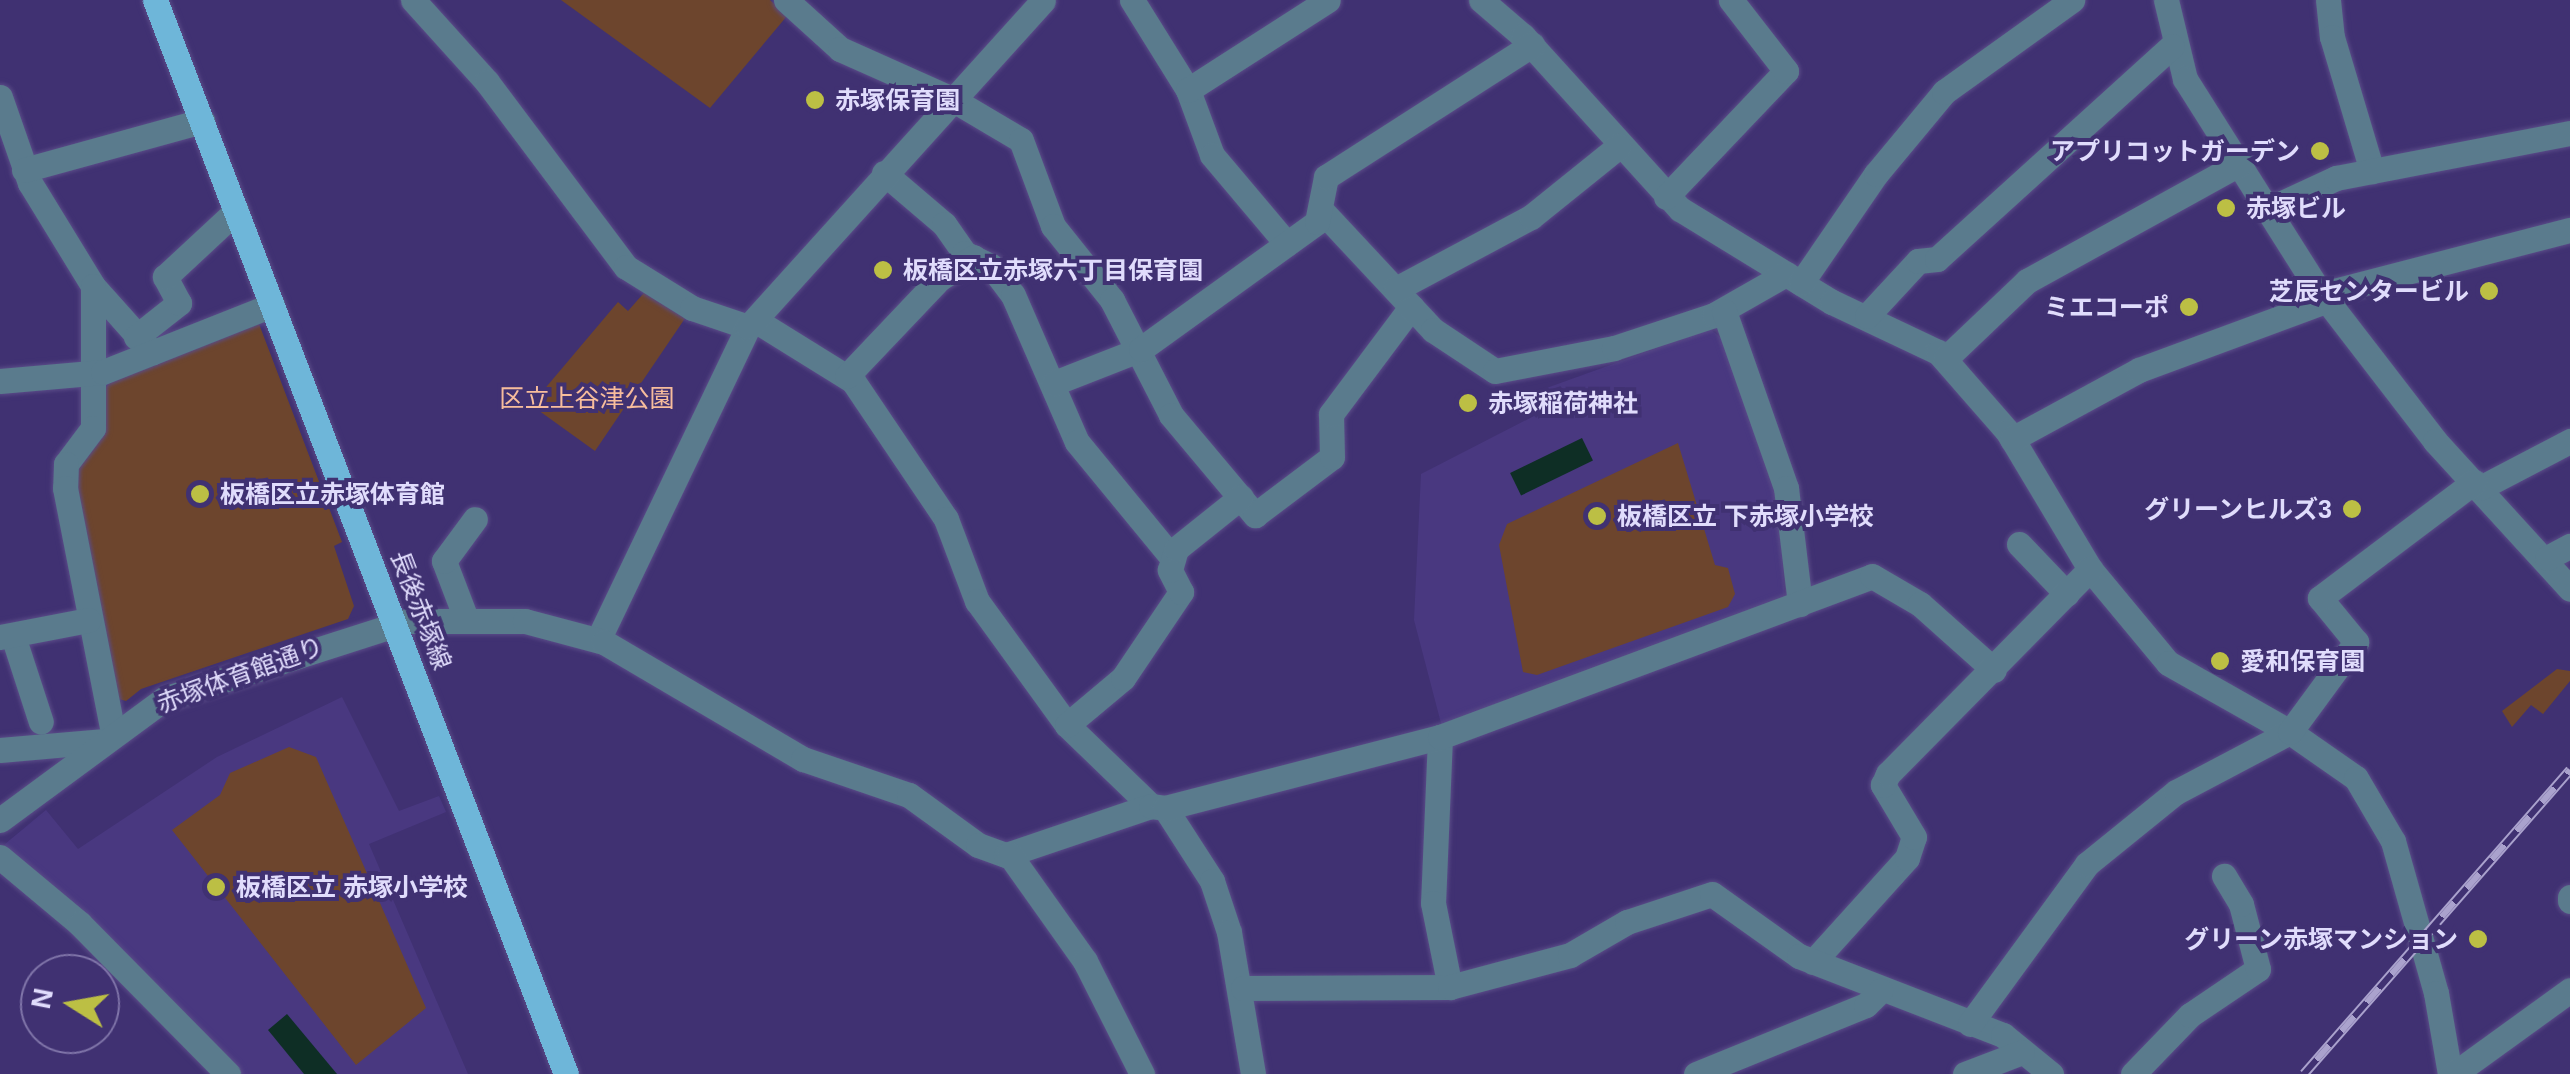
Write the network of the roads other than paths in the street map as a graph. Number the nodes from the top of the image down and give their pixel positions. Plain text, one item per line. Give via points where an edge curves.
1 (155, 0) edge
2 (413, 0) edge
3 (786, 0) edge
4 (1043, 0) edge
5 (1132, 0) edge
6 (1328, 0) edge
7 (1481, 0) edge
8 (1731, 0) edge
9 (2072, 0) edge
10 (2166, 0) edge
11 (2328, 0) edge
12 (1532, 45) junction
13 (2172, 46) junction
14 (1188, 90) junction
15 (0, 97) edge
16 (950, 98) junction
17 (202, 121) junction
18 (2570, 133) edge
19 (1619, 146) junction
20 (2241, 164) junction
21 (24, 170) junction
22 (2372, 171) junction
23 (884, 173) junction
24 (1666, 197) junction
25 (2271, 208) junction
26 (1321, 210) junction
27 (236, 212) junction
28 (2570, 230) edge
29 (1287, 244) junction
30 (974, 257) junction
31 (1794, 278) junction
32 (93, 286) junction
33 (1404, 298) junction
34 (2324, 298) junction
35 (272, 305) junction
36 (1724, 311) junction
37 (1867, 316) junction
38 (753, 324) junction
39 (144, 344) junction
40 (1136, 350) junction
41 (1945, 359) junction
42 (93, 374) junction
43 (847, 376) junction
44 (0, 380) edge
45 (1054, 383) junction
46 (2010, 436) junction
47 (2570, 441) edge
48 (2477, 485) junction
49 (1241, 498) junction
50 (475, 519) dead end
51 (2019, 544) dead end
52 (2559, 552) edge
53 (1173, 559) junction
54 (2090, 569) junction
55 (2570, 589) edge
56 (2066, 594) junction
57 (1800, 604) junction
58 (465, 616) junction
59 (88, 620) junction
60 (394, 622) junction
61 (6, 637) edge
62 (601, 641) junction
63 (1994, 670) junction
64 (1067, 725) junction
65 (2290, 732) junction
66 (35, 735) junction
67 (107, 736) junction
68 (1440, 738) junction
69 (0, 750) edge
70 (1158, 807) junction
71 (0, 820) edge
72 (1009, 854) junction
73 (0, 857) edge
74 (2224, 876) dead end
75 (1813, 962) junction
76 (1450, 987) junction
77 (1243, 988) junction
78 (2570, 990) edge
79 (1880, 991) junction
80 (1970, 1024) junction
81 (2022, 1052) junction
82 (228, 1074) edge
83 (566, 1074) edge
84 (1142, 1074) edge
85 (1253, 1074) edge
86 (1696, 1074) edge
87 (1966, 1074) edge
88 (2051, 1074) edge
89 (2133, 1074) edge
90 (2452, 1074) edge

1 - 17 main road, 長後赤塚線
2 - 38 street via 486,82 626,268 692,308
3 - 16 street via 840,49
4 - 16 street
5 - 14 street
6 - 14 street
7 - 12 street
8 - 24 street via 1786,71
9 - 31 street via 1944,92
10 - 13 street
11 - 22 street via 2332,38
12 - 19 street
12 - 26 street via 1326,178
13 - 20 street via 2185,79
13 - 37 street via 1937,259 1918,261
14 - 29 street via 1212,155
15 - 21 street
16 - 23 street
16 - 40 street via 1021,140 1053,226 1112,300
17 - 21 street
17 - 27 main road, 長後赤塚線
18 - 22 street
19 - 24 street
19 - 33 street via 1531,217
20 - 25 street
20 - 41 street via 2027,281
21 - 32 street
22 - 25 street via 2336,178
23 - 30 street
23 - 38 street
24 - 31 street
25 - 34 street
26 - 29 street via 1317,222
26 - 33 street
27 - 35 main road, 長後赤塚線
27 - 39 street via 164,276 179,303
28 - 34 street
29 - 40 street
30 - 43 street via 939,279
30 - 45 street via 991,266 1014,295
31 - 36 street
31 - 37 street
32 - 39 street
32 - 42 street
33 - 36 street via 1447,342 1509,372 1614,348
33 - 49 street via 1331,414 1332,457 1255,515
34 - 46 street via 2139,370
34 - 48 street
35 - 39 street
35 - 60 main road, 長後赤塚線
36 - 57 street via 1786,488
37 - 41 street via 1922,340
38 - 43 street
38 - 62 street
39 - 42 street
40 - 45 street
40 - 49 street via 1171,415
41 - 46 street
42 - 44 street
42 - 59 street via 93,428 66,464 65,488
43 - 64 street via 946,519 976,601
45 - 53 street via 1077,442
46 - 54 street
47 - 48 street
48 - 52 street
48 - 65 street via 2320,598 2356,642
49 - 53 street via 1176,549
50 - 58 street via 444,561
51 - 56 street
52 - 55 street
53 - 64 street via 1170,570 1182,592 1123,678
54 - 56 street
54 - 65 street via 2168,663
56 - 63 street
57 - 63 street via 1872,576 1920,604
57 - 68 street
58 - 60 street, 赤塚体育館通り
58 - 62 street, 赤塚体育館通り via 560,626
59 - 61 street
59 - 67 street
60 - 67 street, 赤塚体育館通り via 164,699
60 - 83 main road, 長後赤塚線
61 - 66 street
62 - 72 street, 赤塚体育館通り via 802,759 910,795 978,846
63 - 75 street via 1888,774 1882,785 1914,837 1906,858
64 - 70 street
65 - 80 street via 2176,792 2087,864
65 - 90 street via 2356,778 2393,841
66 - 67 street
66 - 69 street
67 - 71 street, 赤塚体育館通り
68 - 70 street
68 - 76 street via 1433,903
70 - 72 street
70 - 77 street via 1212,880
72 - 84 street via 1085,961
73 - 82 street via 80,924
74 - 89 street via 2241,904 2258,968 2190,1015
75 - 76 street via 1712,894 1628,922 1570,956
75 - 79 street
76 - 77 street
77 - 85 street
78 - 90 street
79 - 80 street
79 - 86 street via 1866,1005
80 - 81 street via 2003,1035
81 - 87 street
81 - 88 street

